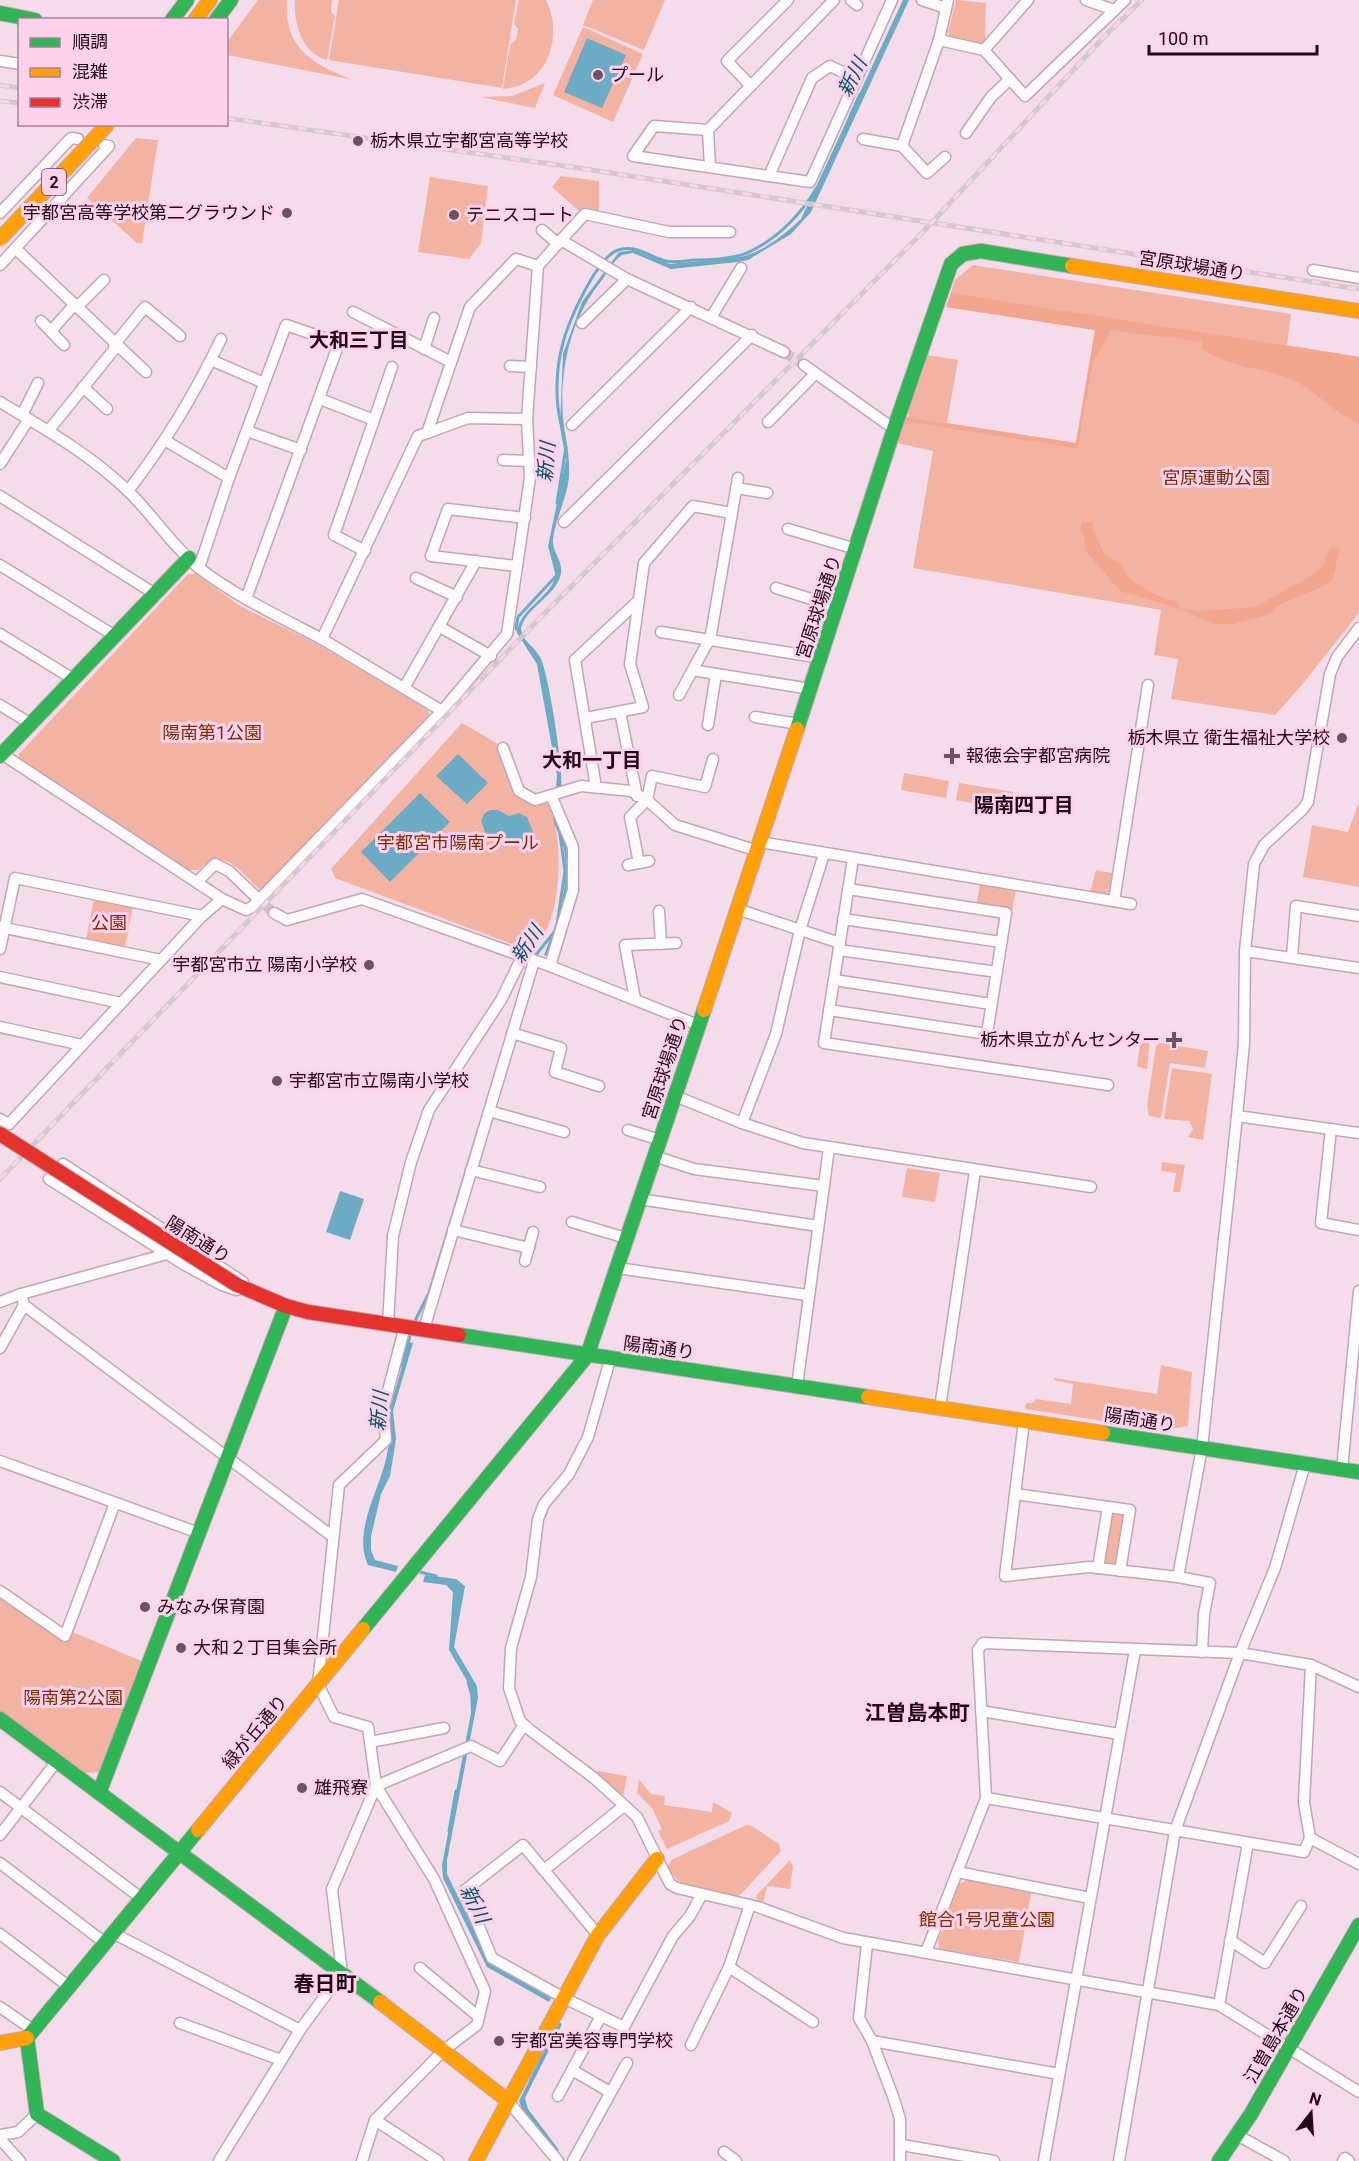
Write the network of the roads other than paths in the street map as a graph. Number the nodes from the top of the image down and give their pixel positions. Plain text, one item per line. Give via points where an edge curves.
1 (187, 0) edge
2 (210, 0) edge
3 (231, 0) edge
4 (788, 0) edge
5 (834, 0) edge
6 (892, 0) edge
7 (922, 0) edge
8 (1028, 0) edge
9 (1086, 0) edge
10 (1125, 0) edge
11 (947, 4) edge
12 (1114, 10) junction
13 (0, 13) edge
14 (25, 18) edge
15 (174, 18) edge
16 (196, 18) edge
17 (218, 18) edge
18 (939, 40) junction
19 (984, 50) junction
20 (0, 61) edge
21 (18, 64) edge
22 (856, 79) junction
23 (1010, 79) junction
24 (751, 86) junction
25 (106, 126) edge
26 (708, 130) junction
27 (966, 133) dead end
28 (78, 139) dead end
29 (863, 139) dead end
30 (104, 145) dead end
31 (902, 146) junction
32 (945, 157) dead end
33 (710, 167) junction
34 (769, 176) junction
35 (0, 213) edge
36 (542, 230) dead end
37 (730, 232) dead end
38 (0, 238) edge
39 (559, 242) junction
40 (16, 249) junction
41 (0, 265) edge
42 (538, 266) junction
43 (741, 268) dead end
44 (1313, 270) dead end
45 (1359, 278) edge
46 (627, 279) junction
47 (104, 280) dead end
48 (76, 305) junction
49 (691, 307) junction
50 (1359, 311) edge
51 (353, 312) dead end
52 (712, 316) junction
53 (434, 318) dead end
54 (41, 321) dead end
55 (582, 323) dead end
56 (51, 331) junction
57 (752, 335) junction
58 (180, 336) dead end
59 (221, 339) dead end
60 (64, 345) dead end
61 (115, 346) junction
62 (424, 349) junction
63 (784, 352) tunnel mouth
64 (211, 360) junction
65 (451, 362) junction
66 (804, 365) tunnel mouth
67 (510, 366) dead end
68 (392, 367) dead end
69 (531, 367) junction
70 (146, 372) dead end
71 (815, 374) junction
72 (38, 383) dead end
73 (264, 383) junction
74 (83, 387) junction
75 (320, 399) junction
76 (0, 402) edge
77 (107, 409) dead end
78 (25, 417) junction
79 (527, 419) junction
80 (375, 420) junction
81 (768, 422) dead end
82 (572, 425) dead end
83 (894, 429) junction
84 (49, 430) junction
85 (247, 431) junction
86 (427, 433) junction
87 (166, 441) junction
88 (302, 450) junction
89 (503, 460) dead end
90 (529, 461) junction
91 (0, 464) edge
92 (229, 478) junction
93 (128, 491) junction
94 (767, 493) dead end
95 (0, 496) edge
96 (731, 513) junction
97 (525, 518) junction
98 (564, 522) dead end
99 (788, 529) dead end
100 (856, 549) junction
101 (365, 552) junction
102 (476, 561) junction
103 (194, 563) junction
104 (0, 565) edge
105 (517, 566) junction
106 (416, 578) dead end
107 (776, 588) dead end
108 (155, 594) junction
109 (457, 597) junction
110 (246, 599) junction
111 (638, 601) junction
112 (837, 607) junction
113 (440, 627) junction
114 (1359, 628) edge
115 (661, 632) dead end
116 (0, 634) edge
117 (115, 636) junction
118 (322, 639) junction
119 (709, 641) junction
120 (491, 656) junction
121 (821, 658) junction
122 (698, 671) dead end
123 (716, 674) junction
124 (73, 679) junction
125 (1148, 685) dead end
126 (404, 688) junction
127 (811, 689) junction
128 (679, 695) dead end
129 (0, 705) edge
130 (442, 711) junction
131 (621, 712) junction
132 (755, 717) dead end
133 (586, 718) junction
134 (31, 724) junction
135 (799, 724) junction
136 (708, 725) dead end
137 (502, 748) dead end
138 (1, 755) edge
139 (714, 759) dead end
140 (596, 787) junction
141 (551, 795) junction
142 (642, 798) junction
143 (759, 846) junction
144 (824, 854) junction
145 (853, 859) junction
146 (638, 863) dead end
147 (197, 882) junction
148 (848, 889) junction
149 (255, 896) tunnel mouth
150 (222, 899) junction
151 (1114, 901) junction
152 (1131, 904) dead end
153 (738, 909) junction
154 (659, 911) dead end
155 (274, 913) tunnel mouth
156 (202, 916) junction
157 (1359, 916) edge
158 (843, 919) junction
159 (2, 927) edge
160 (800, 930) junction
161 (1002, 942) junction
162 (676, 943) dead end
163 (661, 944) junction
164 (839, 947) junction
165 (0, 949) edge
166 (1245, 951) junction
167 (522, 957) junction
168 (1292, 957) junction
169 (161, 960) junction
170 (534, 961) junction
171 (550, 966) junction
172 (1359, 968) edge
173 (997, 972) junction
174 (0, 977) edge
175 (834, 980) junction
176 (635, 999) junction
177 (121, 1003) junction
178 (991, 1004) junction
179 (829, 1010) junction
180 (698, 1025) junction
181 (0, 1027) edge
182 (512, 1033) junction
183 (82, 1045) junction
184 (1108, 1085) dead end
185 (598, 1086) dead end
186 (675, 1096) junction
187 (489, 1111) junction
188 (1237, 1116) junction
189 (0, 1119) edge
190 (742, 1123) junction
191 (1331, 1129) junction
192 (628, 1130) dead end
193 (564, 1132) dead end
194 (1359, 1133) edge
195 (0, 1134) edge
196 (660, 1140) junction
197 (829, 1148) junction
198 (654, 1156) junction
199 (63, 1164) dead end
200 (471, 1170) junction
201 (975, 1171) junction
202 (49, 1179) dead end
203 (824, 1186) junction
204 (540, 1187) dead end
205 (1091, 1187) dead end
206 (639, 1198) junction
207 (572, 1222) dead end
208 (818, 1226) junction
209 (453, 1230) junction
210 (1359, 1230) edge
211 (533, 1232) dead end
212 (626, 1239) junction
213 (529, 1248) junction
214 (167, 1254) junction
215 (525, 1261) dead end
216 (617, 1268) junction
217 (1359, 1291) edge
218 (807, 1295) junction
219 (262, 1297) junction
220 (23, 1300) junction
221 (0, 1302) edge
222 (286, 1306) junction
223 (388, 1324) junction
224 (405, 1326) junction
225 (423, 1329) junction
226 (0, 1348) edge
227 (587, 1356) junction
228 (610, 1359) junction
229 (797, 1386) junction
230 (940, 1408) junction
231 (1024, 1421) junction
232 (1202, 1448) junction
233 (228, 1457) junction
234 (0, 1461) edge
235 (1305, 1464) junction
236 (1342, 1469) junction
237 (1359, 1472) edge
238 (1016, 1494) junction
239 (115, 1503) junction
240 (1108, 1507) junction
241 (199, 1533) junction
242 (332, 1536) junction
243 (1098, 1568) junction
244 (1120, 1571) junction
245 (1178, 1577) junction
246 (0, 1591) edge
247 (1135, 1650) junction
248 (1202, 1652) junction
249 (1240, 1653) junction
250 (1311, 1665) junction
251 (318, 1684) junction
252 (1359, 1687) edge
253 (981, 1711) junction
254 (0, 1719) edge
255 (524, 1725) junction
256 (444, 1728) dead end
257 (1119, 1734) junction
258 (370, 1742) junction
259 (57, 1761) junction
260 (376, 1786) junction
261 (0, 1792) edge
262 (99, 1793) junction
263 (986, 1798) junction
264 (624, 1806) junction
265 (21, 1808) junction
266 (1105, 1818) junction
267 (1175, 1831) junction
268 (0, 1834) edge
269 (1310, 1838) junction
270 (1248, 1843) junction
271 (179, 1853) junction
272 (657, 1859) junction
273 (0, 1863) edge
274 (1359, 1864) edge
275 (544, 1870) junction
276 (957, 1872) junction
277 (702, 1894) junction
278 (141, 1898) junction
279 (1090, 1898) junction
280 (750, 1905) junction
281 (1301, 1906) dead end
282 (1359, 1925) edge
283 (0, 1934) edge
284 (598, 1935) junction
285 (109, 1938) junction
286 (1230, 1940) junction
287 (867, 1944) junction
288 (1355, 1944) edge
289 (926, 1952) junction
290 (729, 1967) junction
291 (420, 1968) dead end
292 (342, 1972) junction
293 (1076, 1979) junction
294 (68, 1986) junction
295 (1148, 1991) junction
296 (564, 1998) junction
297 (1219, 2005) junction
298 (0, 2007) edge
299 (601, 2016) junction
300 (479, 2017) junction
301 (813, 2022) dead end
302 (180, 2023) dead end
303 (300, 2030) junction
304 (30, 2034) junction
305 (872, 2041) junction
306 (0, 2043) edge
307 (691, 2045) dead end
308 (1290, 2047) junction
309 (444, 2050) junction
310 (281, 2060) junction
311 (627, 2063) dead end
312 (572, 2070) junction
313 (1059, 2074) junction
314 (610, 2092) junction
315 (1359, 2092) edge
316 (558, 2096) dead end
317 (507, 2100) junction
318 (37, 2114) junction
319 (375, 2120) junction
320 (1237, 2135) junction
321 (0, 2137) edge
322 (902, 2145) junction
323 (724, 2152) dead end
324 (556, 2160) edge
325 (20, 2161) edge
326 (112, 2161) edge
327 (219, 2161) edge
328 (362, 2161) edge
329 (438, 2161) edge
330 (476, 2161) edge
331 (573, 2161) edge
332 (736, 2161) edge
333 (900, 2161) edge
334 (993, 2161) edge
335 (1044, 2161) edge
336 (1119, 2161) edge
337 (1219, 2161) edge
338 (1284, 2161) edge
339 (1343, 2161) edge
340 (1349, 2161) edge

1 - 15 street
2 - 16 street
3 - 17 street
4 - 24 street via 727,61
5 - 24 street
6 - 22 street
7 - 11 street
8 - 19 street
9 - 12 street
10 - 12 street
11 - 18 street
12 - 23 street via 1025,96
13 - 14 street
18 - 19 street
18 - 31 street
19 - 23 street
20 - 21 street
22 - 34 street via 810,182
22 - 34 street via 830,66 812,78
23 - 27 street via 991,97
24 - 26 street
25 - 38 street, 2, bridge
26 - 33 street
26 - 33 street via 654,126 633,156
28 - 35 street via 71,138
29 - 31 street
30 - 40 street via 109,146
31 - 32 street via 927,172
33 - 34 street
36 - 39 street
37 - 39 street via 669,232 585,214
39 - 42 street
39 - 46 street
40 - 41 street
40 - 48 street
42 - 65 street via 516,259 470,307
42 - 69 street
43 - 52 street
44 - 45 street
46 - 49 street
46 - 55 street
47 - 48 street
48 - 56 street
48 - 61 street
49 - 52 street
49 - 82 street
50 - 83 street, 宮原球場通り via 981,251 963,254 951,264
51 - 62 street
52 - 57 street
53 - 62 street
54 - 56 street
56 - 60 street
57 - 63 street
57 - 98 street
58 - 61 street via 145,307
59 - 64 street
61 - 70 street
61 - 74 street
62 - 65 street
64 - 73 street
64 - 87 street
65 - 86 street
66 - 71 street
67 - 69 street
68 - 80 street
69 - 79 street
71 - 81 street
71 - 83 street
72 - 78 street
73 - 75 street via 286,325 339,343
73 - 85 street
74 - 77 street
74 - 84 street
75 - 80 street
75 - 88 street
76 - 78 street
78 - 84 street
78 - 91 street
79 - 86 street via 468,418
79 - 90 street
80 - 101 street via 334,535
83 - 100 street, 宮原球場通り
84 - 93 street
85 - 88 street
85 - 92 street
86 - 101 street via 418,436
87 - 92 street
87 - 93 street
88 - 110 street
89 - 90 street
90 - 97 street
92 - 103 street
93 - 103 street
94 - 96 street via 737,483
95 - 108 street
96 - 111 street via 693,506 644,563
96 - 119 street
97 - 102 street via 448,509 431,556
97 - 105 street
99 - 100 street
100 - 112 street, 宮原球場通り
101 - 118 street
102 - 105 street
102 - 109 street
103 - 108 street
103 - 110 street
104 - 117 street
105 - 120 street via 507,634
106 - 109 street
107 - 112 street
108 - 117 street
109 - 113 street
110 - 118 street
111 - 131 street via 630,664 643,707
111 - 133 street via 574,660
112 - 121 street, 宮原球場通り
113 - 120 street
113 - 126 street
114 - 166 street via 1329,674 1308,802 1263,844 1255,858
115 - 119 street
116 - 124 street
117 - 124 street
118 - 126 street
119 - 121 street
119 - 128 street
120 - 130 street
121 - 127 street, 宮原球場通り
122 - 123 street
123 - 127 street
123 - 136 street
124 - 134 street
125 - 151 street
126 - 130 street
127 - 135 street, 宮原球場通り
129 - 134 street
130 - 150 street via 252,908 246,910
131 - 133 street
131 - 142 street
132 - 135 street
133 - 140 street
134 - 138 street
135 - 143 street, 宮原球場通り
137 - 141 street via 519,791 535,800
138 - 147 street
139 - 142 street via 705,787 652,776
140 - 141 street via 581,786
140 - 142 street via 624,790
141 - 171 street via 573,847 573,890
142 - 143 street via 675,825
142 - 146 street via 630,817
143 - 144 street
143 - 153 street, 宮原球場通り
144 - 145 street
144 - 160 street
145 - 148 street
145 - 151 street
147 - 149 street via 215,864 229,871
147 - 150 street
148 - 158 street
148 - 161 street via 1006,913
150 - 156 street
151 - 152 street
153 - 160 street
153 - 180 street, 宮原球場通り
154 - 163 street
155 - 167 street via 287,920 362,898
156 - 159 street via 15,878
156 - 169 street
157 - 168 street via 1296,906
158 - 161 street
158 - 164 street
159 - 165 street
159 - 169 street
160 - 164 street
160 - 190 street via 776,1034
161 - 173 street
162 - 163 street
163 - 176 street via 625,945
164 - 173 street
164 - 175 street
166 - 168 street
166 - 188 street via 1244,1043
167 - 170 street
167 - 223 street via 501,1000 429,1110 411,1162 393,1236
168 - 172 street
169 - 177 street
170 - 171 street
170 - 182 street
171 - 176 street
173 - 178 street
174 - 177 street
175 - 178 street
175 - 179 street
176 - 180 street
177 - 183 street
178 - 179 street via 987,1034
179 - 184 street via 824,1043
180 - 186 street, 宮原球場通り
181 - 183 street
182 - 185 street via 561,1048 555,1072
182 - 187 street
183 - 189 street via 9,1124
186 - 190 street
186 - 196 street, 宮原球場通り
187 - 193 street
187 - 200 street
188 - 191 street
188 - 232 street
190 - 197 street
191 - 194 street
191 - 210 street via 1321,1223
192 - 196 street
195 - 219 street, 陽南通り, bridge via 237,1285
196 - 198 street, 宮原球場通り
197 - 201 street
197 - 203 street
198 - 203 street via 694,1169
198 - 206 street, 宮原球場通り
199 - 219 street via 229,1270
200 - 204 street
200 - 209 street
201 - 205 street
201 - 230 street
202 - 214 street
203 - 208 street
206 - 208 street
206 - 212 street, 宮原球場通り
207 - 212 street
208 - 218 street
209 - 213 street
209 - 225 street
211 - 213 street
212 - 216 street, 宮原球場通り
213 - 215 street
214 - 219 street via 222,1285
214 - 220 street
216 - 218 street
216 - 227 street, 宮原球場通り
217 - 236 street
218 - 229 street
219 - 222 street, 陽南通り
220 - 221 street
220 - 226 street
220 - 233 street
222 - 223 street, 陽南通り
222 - 233 street
223 - 224 street, 陽南通り
224 - 225 street, 陽南通り
224 - 242 street via 383,1410 386,1440 339,1485
225 - 227 street, 陽南通り
227 - 228 street, 陽南通り
227 - 251 street, 緑が丘通り
228 - 229 street, 陽南通り
228 - 255 street via 588,1437 569,1474 537,1519 531,1577 511,1648 509,1688
229 - 230 street, 陽南通り
230 - 231 street, 陽南通り
231 - 232 street, 陽南通り
231 - 238 street
232 - 235 street, 陽南通り
232 - 245 street
233 - 241 street
233 - 242 street
234 - 239 street
235 - 236 street, 陽南通り
235 - 249 street via 1275,1568
236 - 237 street, 陽南通り
238 - 240 street
238 - 243 street via 1005,1576
239 - 241 street
239 - 246 street via 65,1636
240 - 243 street
240 - 244 street via 1130,1510
241 - 262 street
242 - 251 street
243 - 244 street
244 - 245 street
245 - 248 street via 1210,1583
247 - 248 street
247 - 253 street via 983,1643 978,1650
247 - 257 street
248 - 249 street
249 - 250 street
249 - 267 street
250 - 252 street
250 - 269 street via 1304,1802
251 - 258 street via 334,1717 368,1727
251 - 271 street, 緑が丘通り
253 - 257 street
253 - 263 street
254 - 259 street
255 - 260 street via 500,1761 471,1746
255 - 264 street
256 - 258 street
257 - 266 street
258 - 260 street
259 - 262 street
259 - 265 street
260 - 292 street via 332,1889
260 - 300 street via 434,1879 485,1991
261 - 265 street
262 - 271 street
263 - 266 street
263 - 276 street
264 - 272 street via 638,1817
264 - 275 street
265 - 268 street
265 - 278 street
266 - 267 street
266 - 279 street
267 - 270 street
267 - 295 street
269 - 270 street via 1304,1852
269 - 274 street
270 - 286 street
271 - 278 street, 緑が丘通り
271 - 292 street
272 - 277 street via 670,1884
272 - 284 street
273 - 285 street
275 - 284 street
275 - 296 street via 523,1845 464,1891 492,1958
276 - 279 street
276 - 289 street
277 - 280 street
277 - 299 street via 673,1936 624,2027
278 - 285 street, 緑が丘通り
279 - 293 street
280 - 287 street
280 - 290 street
281 - 286 street via 1265,1963
282 - 288 street, 江曽島本通り
283 - 294 street
284 - 296 street
285 - 294 street, 緑が丘通り
285 - 303 street
286 - 297 street
287 - 289 street
287 - 305 street via 859,2018
288 - 308 street, 江曽島本通り
289 - 293 street
290 - 301 street
290 - 307 street
291 - 300 street
292 - 303 street
292 - 309 street
293 - 295 street
293 - 313 street
294 - 304 street, 緑が丘通り
295 - 297 street
295 - 336 street
296 - 299 street
296 - 317 street
297 - 308 street
298 - 304 street
299 - 312 street
300 - 309 street via 477,2025
302 - 310 street
303 - 310 street
304 - 306 street
304 - 318 street
305 - 313 street
305 - 322 street via 897,2109
308 - 315 street
308 - 320 street, 江曽島本通り
309 - 317 street
309 - 319 street
310 - 327 street
311 - 314 street
312 - 314 street
312 - 316 street
313 - 335 street
314 - 331 street
317 - 324 street
317 - 330 street
318 - 321 street via 18,2132
318 - 326 street
319 - 328 street
319 - 329 street
320 - 337 street, 江曽島本通り
320 - 338 street
321 - 325 street
322 - 333 street
322 - 334 street
323 - 332 street
339 - 340 street

